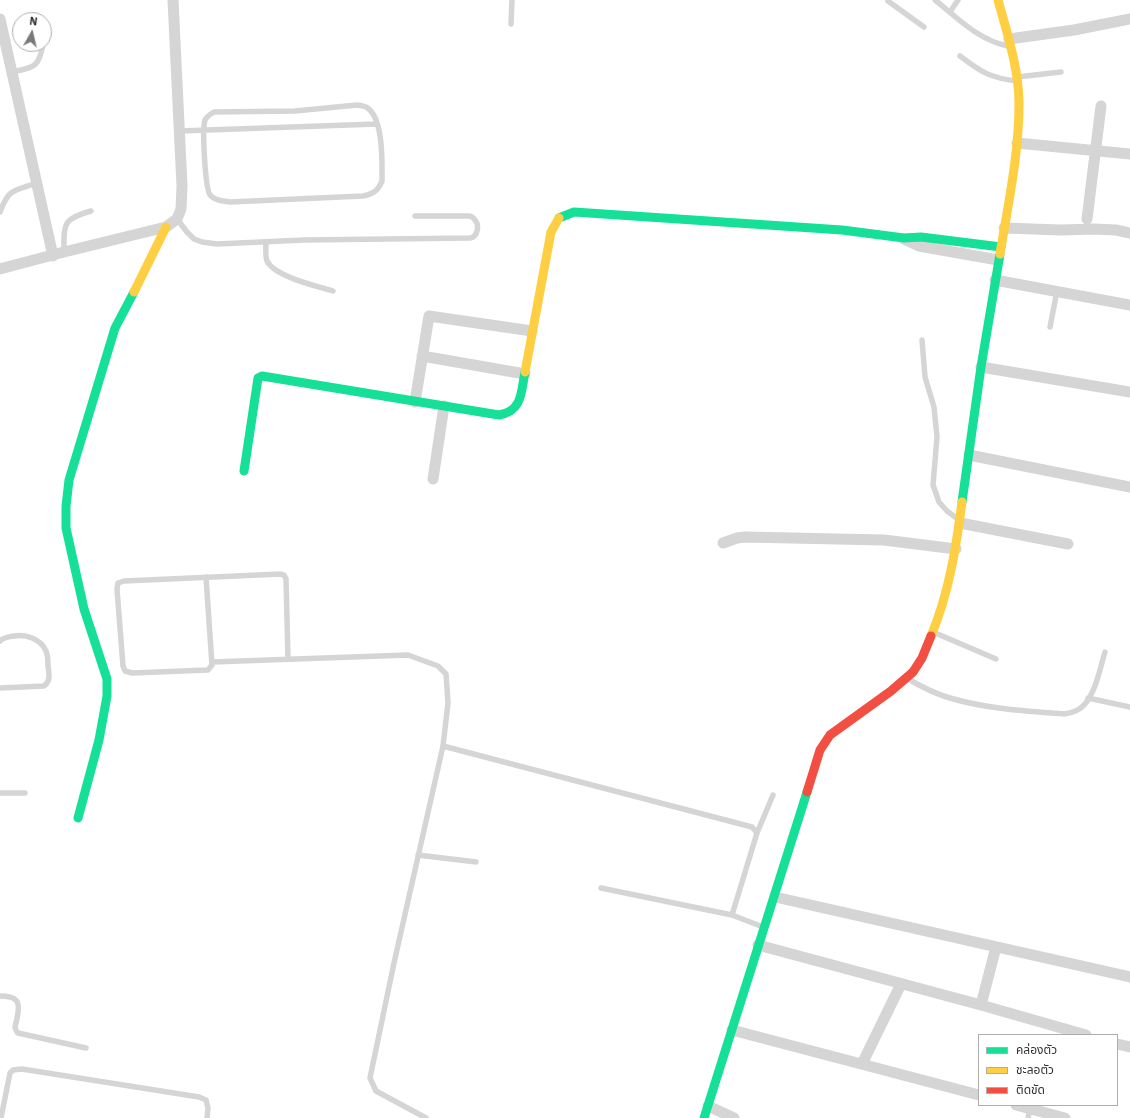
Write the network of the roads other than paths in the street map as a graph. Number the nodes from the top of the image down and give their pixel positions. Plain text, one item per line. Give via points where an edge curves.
1 (173, 0) edge
2 (512, 0) edge
3 (936, 0) edge
4 (958, 0) edge
5 (998, 0) edge
6 (888, 1) edge
7 (950, 12) junction
8 (0, 19) edge
9 (1130, 19) edge
10 (511, 24) dead end
11 (924, 27) dead end
12 (1009, 43) junction
13 (42, 52) edge
14 (960, 56) dead end
15 (12, 72) junction
16 (1061, 72) dead end
17 (1016, 79) junction
18 (1101, 106) dead end
19 (377, 124) junction
20 (179, 131) junction
21 (203, 131) junction
22 (1017, 143) junction
23 (1096, 150) junction
24 (1130, 154) edge
25 (37, 184) junction
26 (91, 211) dead end
27 (0, 212) edge
28 (415, 216) dead end
29 (177, 219) junction
30 (1088, 220) dead end
31 (166, 227) junction
32 (1004, 228) junction
33 (1130, 233) edge
34 (904, 238) junction
35 (266, 242) junction
36 (1001, 246) junction
37 (64, 252) junction
38 (53, 256) junction
39 (998, 260) junction
40 (0, 270) edge
41 (995, 280) junction
42 (1057, 291) junction
43 (333, 292) dead end
44 (1130, 305) edge
45 (1050, 327) dead end
46 (532, 331) junction
47 (922, 340) dead end
48 (422, 356) junction
49 (981, 367) junction
50 (525, 374) junction
51 (1130, 392) edge
52 (415, 402) junction
53 (444, 406) junction
54 (969, 455) junction
55 (244, 471) dead end
56 (433, 479) dead end
57 (1130, 487) edge
58 (960, 522) junction
59 (723, 543) dead end
60 (1068, 544) dead end
61 (956, 549) junction
62 (206, 577) junction
63 (933, 632) junction
64 (0, 641) edge
65 (1105, 652) dead end
66 (288, 659) junction
67 (996, 659) dead end
68 (212, 662) junction
69 (906, 678) junction
70 (0, 688) edge
71 (1088, 698) junction
72 (1130, 707) edge
73 (443, 746) junction
74 (25, 793) dead end
75 (0, 794) edge
76 (773, 795) dead end
77 (78, 818) dead end
78 (757, 833) junction
79 (418, 855) junction
80 (476, 862) dead end
81 (601, 888) dead end
82 (775, 896) junction
83 (732, 915) junction
84 (765, 928) junction
85 (758, 945) junction
86 (996, 947) junction
87 (1130, 977) edge
88 (901, 984) junction
89 (0, 996) edge
90 (981, 1005) junction
91 (732, 1030) junction
92 (1082, 1034) edge
93 (1118, 1044) edge
94 (1130, 1047) edge
95 (86, 1048) dead end
96 (862, 1064) junction
97 (978, 1095) edge
98 (708, 1106) junction
99 (1018, 1106) edge
100 (1029, 1113) edge
101 (1, 1118) edge
102 (207, 1118) edge
103 (426, 1118) edge
104 (704, 1118) edge
105 (734, 1118) edge
106 (1065, 1118) edge

1 - 20 street
2 - 10 lane
3 - 7 lane
4 - 7 lane
5 - 12 street
6 - 11 lane
7 - 12 lane via 985,39 995,44
8 - 15 street
9 - 12 street
12 - 17 street
13 - 15 lane via 38,63
14 - 17 lane via 988,75 1000,79
15 - 25 street
16 - 17 lane
17 - 22 street via 1019,103
18 - 23 street
19 - 21 lane
19 - 21 lane via 366,107 357,105 296,111 214,112 205,121
19 - 21 lane via 380,134 382,181 373,194 230,202 217,200 210,194 207,186
20 - 21 lane
20 - 29 street via 182,199
22 - 23 street
22 - 32 street
23 - 24 street
23 - 30 street
25 - 27 lane via 12,192 7,196
25 - 38 street
26 - 37 lane via 76,215 66,223
28 - 35 lane via 468,216 476,222 476,235 474,238
29 - 31 street
29 - 35 lane via 194,239 202,242
31 - 37 street
31 - 77 street via 115,328 69,480 66,528 84,609 107,679 107,696 99,740
32 - 33 street via 1094,229
32 - 36 street
34 - 36 street via 921,237
34 - 39 street via 919,246
34 - 46 street via 842,230 574,212 558,218 554,223
35 - 43 lane via 267,260 273,268
36 - 39 street
37 - 38 street
38 - 40 street
39 - 41 street
41 - 42 street
41 - 49 street
42 - 44 street
42 - 45 lane
46 - 48 street via 429,316
46 - 50 street
47 - 58 lane via 925,377 934,407 937,437 933,486 939,502
48 - 50 street
48 - 52 street
49 - 51 street
49 - 54 street
50 - 53 street via 520,398 515,409 509,413 499,415
52 - 53 street
52 - 55 street via 262,376 258,378
53 - 56 street
54 - 57 street
54 - 58 street
58 - 60 street
58 - 61 street
59 - 61 street via 745,537 884,540
61 - 63 street via 942,612
62 - 66 lane via 284,575
62 - 68 lane
62 - 68 lane via 124,581 118,583 117,589 125,671 132,674 208,670
63 - 67 lane
63 - 69 street via 922,658
64 - 70 lane via 19,635 30,637 40,643 47,651 50,677 44,686
65 - 71 lane via 1097,680
66 - 68 lane
66 - 73 lane via 408,655 438,666 446,674 448,703
69 - 71 lane via 950,698 1036,712 1074,712 1084,705
69 - 82 street via 830,735 820,750
71 - 72 lane
73 - 78 lane via 748,825
73 - 79 lane
74 - 75 lane
76 - 78 lane
78 - 83 lane
79 - 80 lane
79 - 103 lane via 370,1078 376,1091
81 - 83 lane
82 - 84 street
82 - 86 street
83 - 84 lane
84 - 85 street
85 - 88 street
85 - 91 street
86 - 87 street
86 - 90 street
88 - 90 street
88 - 96 street
89 - 95 lane via 9,996 18,1002 15,1028 18,1033
90 - 92 street
91 - 96 street
91 - 98 street
93 - 94 street
96 - 97 street
98 - 104 street
98 - 105 street
99 - 100 street
100 - 106 street
101 - 102 lane via 8,1078 13,1070 17,1069 199,1098 206,1100

